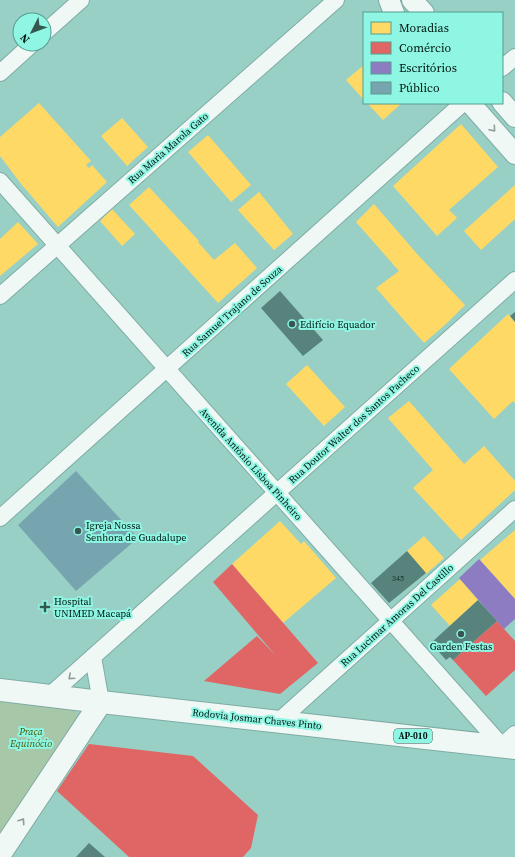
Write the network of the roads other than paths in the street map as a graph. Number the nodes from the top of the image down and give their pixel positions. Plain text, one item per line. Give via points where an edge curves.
1 (81, 0) edge
2 (336, 0) edge
3 (389, 0) edge
4 (412, 0) edge
5 (394, 12) edge
6 (423, 12) edge
7 (52, 26) edge
8 (23, 52) edge
9 (515, 57) edge
10 (503, 67) edge
11 (0, 73) edge
12 (503, 103) edge
13 (462, 104) edge
14 (471, 104) edge
15 (515, 117) edge
16 (515, 154) edge
17 (0, 181) edge
18 (57, 245) junction
19 (515, 280) edge
20 (0, 296) edge
21 (167, 369) junction
22 (277, 493) junction
23 (515, 510) edge
24 (0, 518) edge
25 (390, 621) junction
26 (93, 657) junction
27 (0, 690) edge
28 (49, 696) junction
29 (101, 702) junction
30 (278, 721) junction
31 (512, 747) edge
32 (0, 854) edge

1 - 7 street
2 - 18 street, Rua Maria Marola Gato
3 - 5 street
4 - 6 street
8 - 11 street
9 - 10 street
12 - 15 street
13 - 21 street, Rua Samuel Trajano de Souza
14 -> 16 street
17 - 18 street, Avenida Antônio Lisboa Pinheiro
18 - 20 street, Rua Maria Marola Gato
18 - 21 street, Avenida Antônio Lisboa Pinheiro
19 - 22 street, Rua Doutor Walter dos Santos Pacheco
21 - 22 street, Avenida Antônio Lisboa Pinheiro
21 - 24 street, Rua Samuel Trajano de Souza
22 - 25 street, Avenida Antônio Lisboa Pinheiro
22 - 26 street, Rua Doutor Walter dos Santos Pacheco
23 - 25 street, Rua Lucimar Amoras Del Castillo
25 - 30 street, Rua Lucimar Amoras Del Castillo
25 - 31 street, Avenida Antônio Lisboa Pinheiro
26 -> 28 street, Rua Doutor Walter dos Santos Pacheco
26 - 29 street
27 - 28 main road, Rodovia Josmar Chaves Pinto / AP-010
28 - 29 main road, Rodovia Josmar Chaves Pinto / AP-010
29 - 30 main road, Rodovia Josmar Chaves Pinto / AP-010
32 -> 29 main road
30 - 31 main road, Rodovia Josmar Chaves Pinto / AP-010

